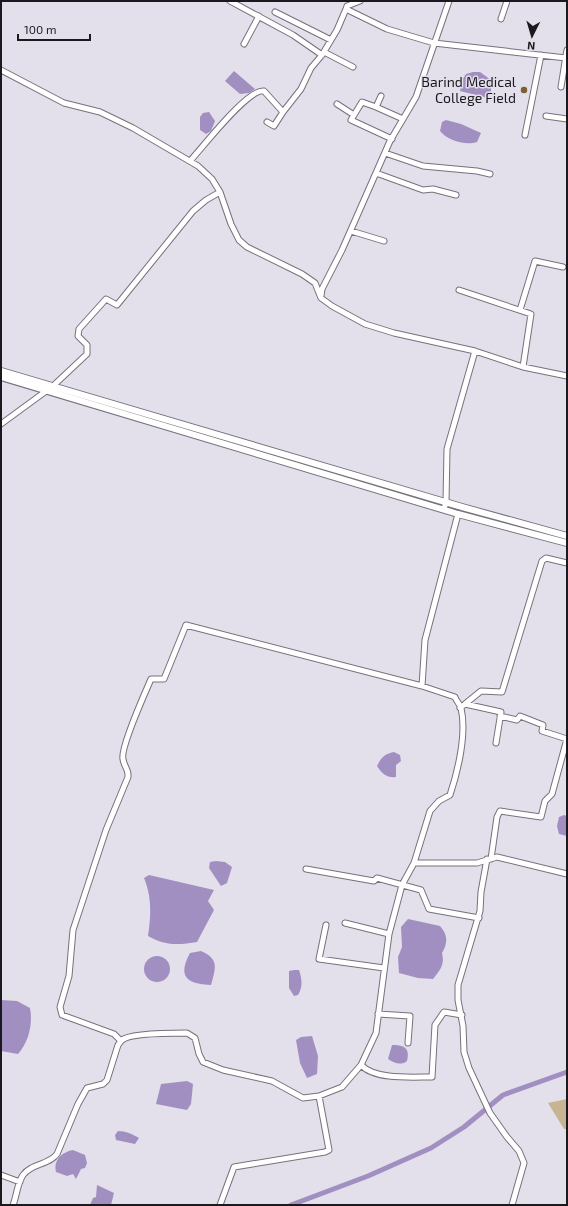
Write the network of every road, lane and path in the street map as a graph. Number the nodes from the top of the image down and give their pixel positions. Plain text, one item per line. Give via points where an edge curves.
1 (230, 1) edge
2 (360, 1) edge
3 (449, 1) edge
4 (507, 1) edge
5 (346, 10) junction
6 (275, 12) dead end
7 (259, 16) junction
8 (501, 19) dead end
9 (331, 40) junction
10 (434, 43) junction
11 (244, 44) dead end
12 (567, 50) edge
13 (323, 54) junction
14 (541, 55) junction
15 (566, 58) junction
16 (353, 67) dead end
17 (1, 70) edge
18 (561, 88) dead end
19 (381, 96) dead end
20 (337, 104) dead end
21 (376, 107) junction
22 (283, 112) junction
23 (354, 115) junction
24 (546, 116) dead end
25 (403, 119) junction
26 (567, 119) edge
27 (267, 122) dead end
28 (525, 135) dead end
29 (392, 139) junction
30 (385, 153) junction
31 (190, 161) junction
32 (376, 173) junction
33 (490, 174) dead end
34 (220, 192) junction
35 (456, 195) dead end
36 (351, 231) junction
37 (384, 241) dead end
38 (563, 267) dead end
39 (459, 290) dead end
40 (321, 298) junction
41 (520, 310) junction
42 (475, 351) junction
43 (523, 367) junction
44 (1, 371) edge
45 (567, 376) edge
46 (1, 377) edge
47 (50, 388) junction
48 (1, 424) edge
49 (446, 502) junction
50 (444, 509) junction
51 (458, 514) junction
52 (567, 536) edge
53 (567, 543) edge
54 (567, 563) edge
55 (422, 686) junction
56 (465, 704) junction
57 (460, 708) junction
58 (500, 716) junction
59 (567, 739) edge
60 (496, 743) dead end
61 (489, 859) junction
62 (414, 864) junction
63 (306, 869) dead end
64 (567, 874) edge
65 (402, 885) junction
66 (479, 918) junction
67 (344, 923) dead end
68 (326, 925) dead end
69 (389, 934) junction
70 (384, 968) junction
71 (378, 1014) junction
72 (462, 1015) junction
73 (121, 1041) junction
74 (408, 1043) dead end
75 (361, 1065) junction
76 (320, 1096) junction
77 (1, 1175) edge
78 (20, 1182) junction
79 (14, 1205) edge
80 (220, 1205) edge
81 (512, 1205) edge

1 - 7 street
2 - 5 street via 347,6
3 - 10 street
4 - 8 street
5 - 9 street
5 - 10 street via 387,29
6 - 9 street
7 - 11 street
7 - 13 street
9 - 13 street
10 - 14 street
10 - 25 street via 416,97
12 - 15 street
13 - 16 street
13 - 22 street via 310,68 300,89
14 - 15 street
14 - 28 street
15 - 18 street
17 - 31 street via 64,103 100,112
19 - 21 street
20 - 23 street
21 - 23 street via 362,102
21 - 25 street
22 - 27 street via 274,126
22 - 31 street via 264,91 254,92 235,109
23 - 29 street via 351,120
24 - 26 street
25 - 29 street
29 - 30 street
30 - 32 street
30 - 33 street via 423,166 477,170
31 - 34 street via 212,179
32 - 35 street via 423,190 433,189
32 - 36 street
34 - 40 street via 239,240 247,247 315,283
34 - 47 street via 193,211 117,305 106,299 79,329 78,336 88,345 87,354
36 - 37 street
36 - 40 street via 322,289
38 - 41 street via 535,261
39 - 41 street
40 - 42 street via 365,324 418,340
41 - 43 street via 531,314
42 - 43 street
42 - 49 street via 447,449
43 - 45 street
44 - 47 main road
46 - 47 main road
47 - 48 street
47 - 49 main road
47 - 50 main road
49 - 50 street
49 - 52 main road
50 - 51 main road
51 - 53 main road
51 - 55 street via 425,640
54 - 56 street via 546,558 542,561 502,692 480,691
55 - 57 street via 455,697
55 - 73 street via 186,625 164,679 150,679 124,747 122,759 129,770 128,777 106,830 73,930 69,976 60,1007 62,1015 114,1034
56 - 57 street
56 - 58 street via 501,712
57 - 62 street via 462,734 456,779 450,795 439,801 430,811
58 - 59 street via 517,720 520,716 543,725 542,731
58 - 60 street
59 - 61 street via 552,794 545,801 541,817 500,811
61 - 62 street via 478,863
61 - 64 street via 497,857
61 - 66 street via 481,892
62 - 65 street
63 - 65 street via 374,881 377,878
65 - 66 street via 421,890 429,909
65 - 69 street
66 - 72 street via 458,985
67 - 69 street
68 - 70 street via 319,959
69 - 70 street
70 - 71 street
71 - 74 street via 410,1016
71 - 75 street via 376,1033
72 - 75 street via 444,1012 435,1025 432,1077 378,1074 367,1071
72 - 81 street via 464,1052 484,1103 519,1151 524,1163
73 - 76 street via 131,1036 187,1033 195,1038 200,1058 214,1068 272,1081 303,1098
73 - 78 street via 107,1080 104,1084 87,1088 52,1161 34,1166 24,1174
75 - 76 street via 342,1087
76 - 80 street via 329,1150 234,1167
77 - 78 street
78 - 79 street

